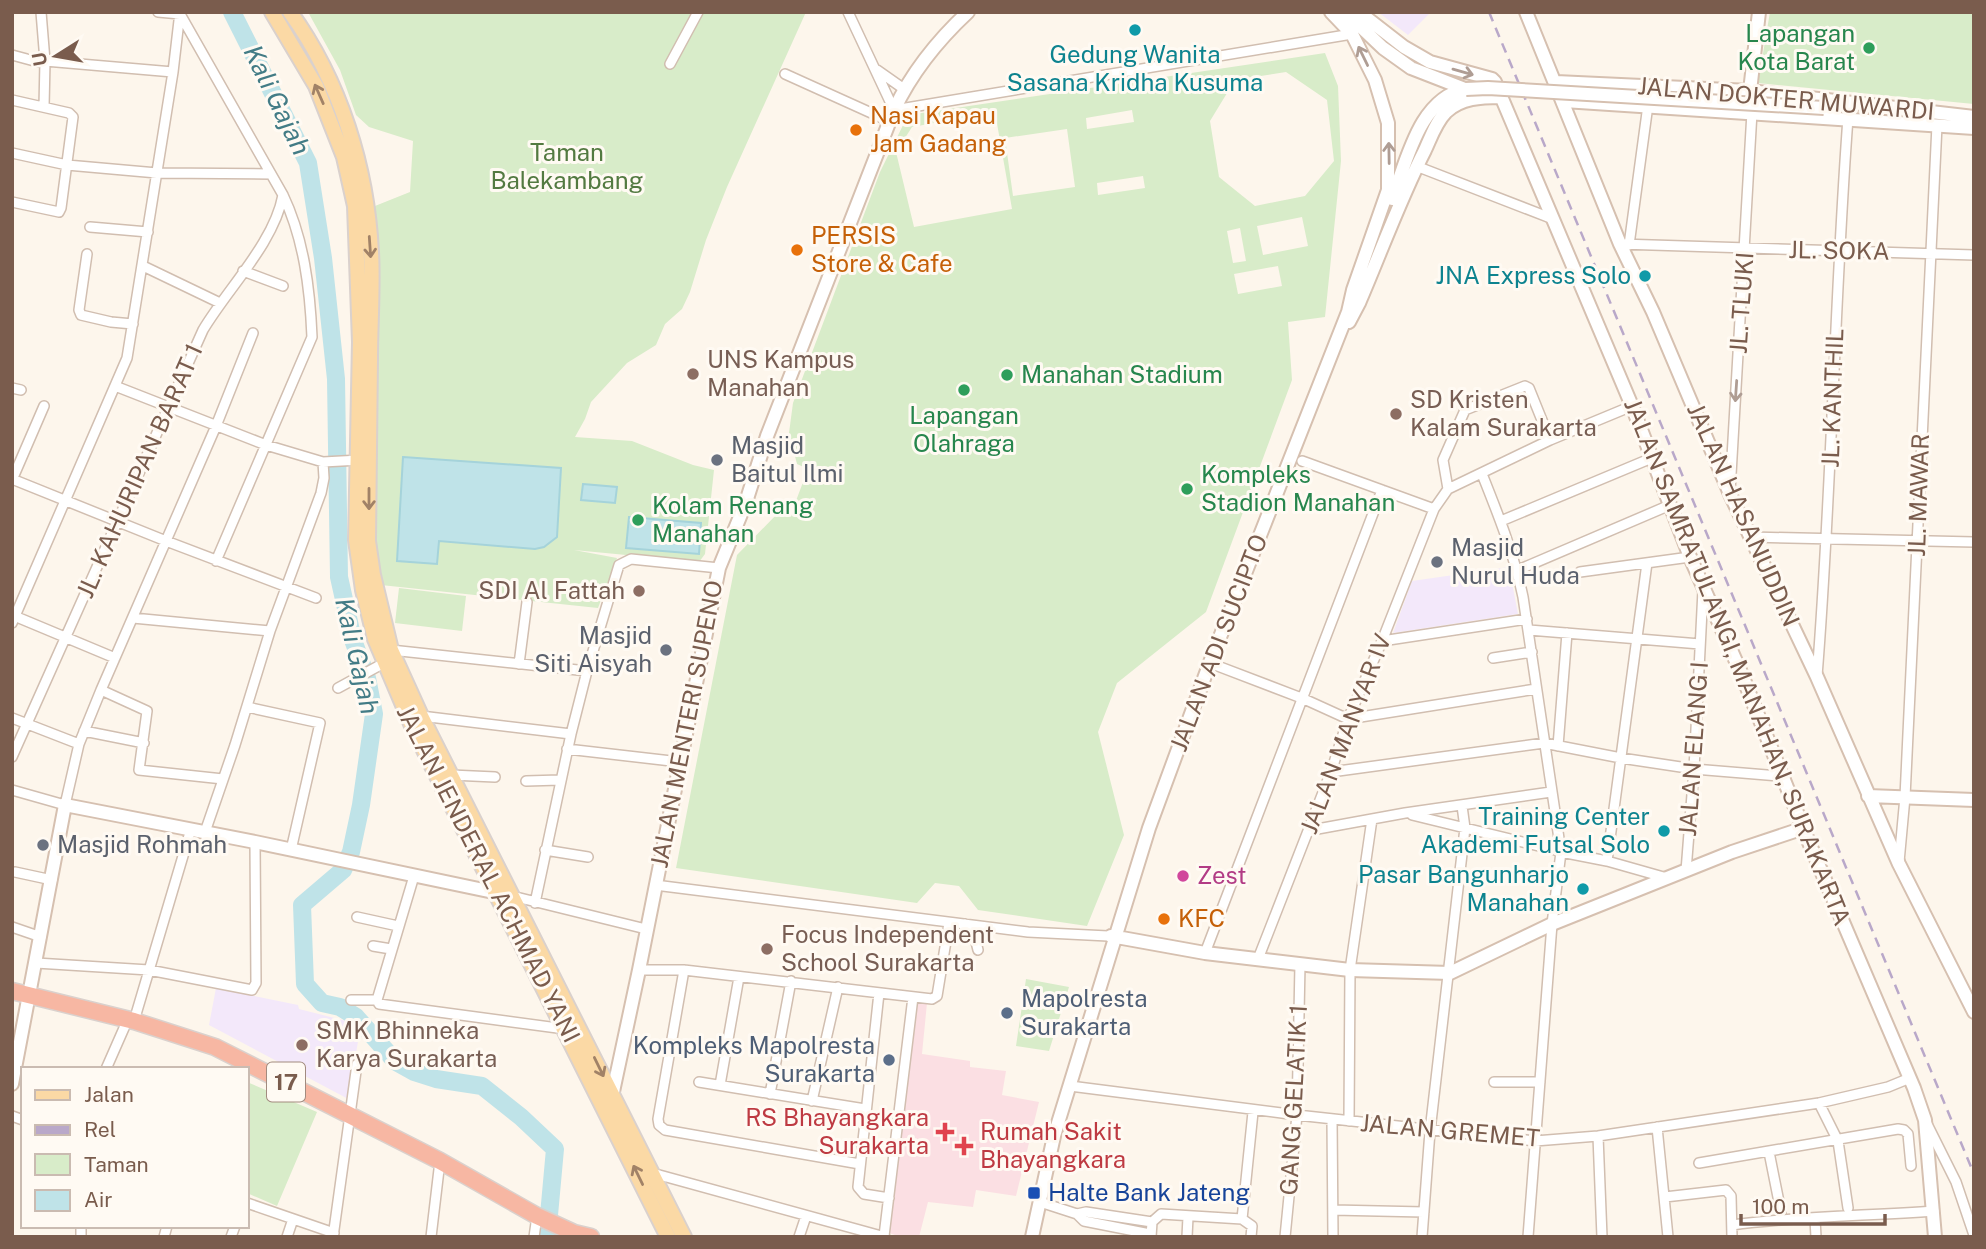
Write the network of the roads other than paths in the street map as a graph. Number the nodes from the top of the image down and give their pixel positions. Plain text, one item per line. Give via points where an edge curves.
1 (41, 12) edge
2 (158, 12) edge
3 (272, 12) edge
4 (290, 12) edge
5 (698, 12) edge
6 (848, 12) edge
7 (968, 12) edge
8 (1331, 12) edge
9 (1345, 12) edge
10 (1359, 12) edge
11 (1526, 12) edge
12 (1759, 12) edge
13 (180, 13) edge
14 (1352, 34) junction
15 (12, 55) edge
16 (42, 61) junction
17 (670, 64) dead end
18 (876, 69) junction
19 (173, 72) junction
20 (785, 74) dead end
21 (1556, 82) junction
22 (904, 89) junction
23 (1466, 89) junction
24 (1750, 91) junction
25 (1501, 97) junction
26 (12, 100) edge
27 (1563, 101) junction
28 (1849, 104) junction
29 (1648, 105) junction
30 (44, 107) junction
31 (1825, 108) junction
32 (1752, 112) junction
33 (892, 115) junction
34 (1974, 117) edge
35 (1846, 118) junction
36 (1937, 125) junction
37 (1974, 128) edge
38 (12, 153) edge
39 (67, 165) junction
40 (1416, 166) junction
41 (158, 173) junction
42 (271, 174) junction
43 (283, 195) junction
44 (12, 202) edge
45 (1553, 219) junction
46 (90, 227) dead end
47 (148, 232) junction
48 (1625, 244) junction
49 (1745, 249) junction
50 (1839, 251) junction
51 (1930, 253) junction
52 (88, 254) dead end
53 (1974, 256) edge
54 (143, 266) junction
55 (243, 271) junction
56 (283, 286) dead end
57 (220, 303) junction
58 (1351, 311) junction
59 (132, 331) junction
60 (253, 333) dead end
61 (115, 386) junction
62 (44, 406) dead end
63 (1632, 406) junction
64 (168, 408) junction
65 (216, 426) junction
66 (1550, 440) junction
67 (266, 445) junction
68 (358, 460) junction
69 (1647, 460) dead end
70 (1302, 461) dead end
71 (324, 462) junction
72 (1482, 474) junction
73 (12, 479) edge
74 (1448, 489) junction
75 (1382, 490) junction
76 (1730, 494) junction
77 (66, 500) junction
78 (1670, 505) junction
79 (1434, 509) junction
80 (117, 521) junction
81 (1501, 521) junction
82 (1750, 537) junction
83 (1828, 539) junction
84 (1918, 540) junction
85 (166, 541) junction
86 (1974, 542) edge
87 (1690, 556) junction
88 (216, 561) junction
89 (1647, 563) junction
90 (719, 568) junction
91 (1518, 570) junction
92 (1580, 572) dead end
93 (1703, 585) junction
94 (285, 587) junction
95 (316, 598) dead end
96 (527, 602) dead end
97 (133, 618) junction
98 (13, 619) edge
99 (1527, 619) junction
100 (1529, 630) junction
101 (270, 631) junction
102 (1567, 633) junction
103 (65, 637) junction
104 (1637, 639) junction
105 (1382, 641) junction
106 (1700, 644) junction
107 (1532, 652) junction
108 (115, 658) junction
109 (1493, 658) dead end
110 (384, 660) junction
111 (519, 664) junction
112 (1215, 665) junction
113 (587, 671) junction
114 (1817, 677) junction
115 (338, 688) dead end
116 (1536, 689) junction
117 (101, 690) junction
118 (1304, 699) junction
119 (247, 707) junction
120 (421, 716) junction
121 (12, 718) edge
122 (1348, 719) junction
123 (27, 724) junction
124 (85, 732) junction
125 (570, 734) junction
126 (144, 743) junction
127 (1544, 743) junction
128 (79, 744) junction
129 (1558, 746) junction
130 (567, 750) junction
131 (12, 757) edge
132 (1621, 758) junction
133 (680, 762) junction
134 (1694, 769) junction
135 (1331, 772) junction
136 (451, 775) junction
137 (1779, 776) dead end
138 (495, 777) dead end
139 (223, 779) junction
140 (560, 780) junction
141 (526, 781) dead end
142 (12, 789) edge
143 (1551, 792) junction
144 (1868, 796) junction
145 (1905, 797) junction
146 (1974, 800) edge
147 (65, 805) junction
148 (1462, 806) junction
149 (1405, 813) junction
150 (1372, 819) junction
151 (1465, 828) junction
152 (1804, 828) junction
153 (191, 830) junction
154 (1312, 830) dead end
155 (205, 832) junction
156 (255, 842) junction
157 (291, 850) junction
158 (545, 850) junction
159 (1560, 851) junction
160 (588, 857) dead end
161 (1607, 861) junction
162 (1899, 864) junction
163 (1686, 871) junction
164 (15, 872) dead end
165 (414, 876) junction
166 (1667, 878) junction
167 (52, 880) junction
168 (655, 886) junction
169 (505, 895) junction
170 (535, 903) junction
171 (357, 917) dead end
172 (949, 923) junction
173 (965, 924) junction
174 (1552, 924) junction
175 (398, 926) junction
176 (12, 927) edge
177 (646, 929) junction
178 (41, 937) junction
179 (1113, 937) junction
180 (373, 946) dead end
181 (391, 949) junction
182 (978, 950) dead end
183 (1205, 953) junction
184 (1258, 959) junction
185 (36, 963) junction
186 (1300, 964) junction
187 (149, 970) junction
188 (639, 970) junction
189 (684, 970) junction
190 (1350, 970) junction
191 (1450, 973) junction
192 (739, 977) junction
193 (791, 981) junction
194 (838, 986) junction
195 (12, 991) edge
196 (879, 993) junction
197 (30, 996) junction
198 (913, 997) junction
199 (351, 1000) dead end
200 (378, 1002) junction
201 (1974, 1012) edge
202 (131, 1020) junction
203 (565, 1029) junction
204 (357, 1064) dead end
205 (107, 1067) edge
206 (1910, 1078) junction
207 (1494, 1082) dead end
208 (1540, 1082) junction
209 (699, 1083) dead end
210 (12, 1084) edge
211 (720, 1085) junction
212 (1070, 1086) junction
213 (770, 1094) junction
214 (812, 1101) junction
215 (610, 1103) junction
216 (1819, 1103) junction
217 (865, 1110) junction
218 (1254, 1112) dead end
219 (350, 1114) junction
220 (1297, 1115) junction
221 (1332, 1119) junction
222 (1925, 1120) junction
223 (1349, 1121) junction
224 (1657, 1127) junction
225 (1430, 1131) junction
226 (1598, 1136) junction
227 (1535, 1141) junction
228 (1838, 1141) junction
229 (1769, 1152) junction
230 (440, 1161) junction
231 (1699, 1163) dead end
232 (860, 1164) junction
233 (1911, 1166) dead end
234 (652, 1173) junction
235 (1665, 1197) junction
236 (889, 1198) junction
237 (1040, 1202) junction
238 (248, 1203) edge
239 (1848, 1208) dead end
240 (1333, 1210) junction
241 (1934, 1211) junction
242 (1424, 1212) junction
243 (1781, 1212) dead end
244 (1077, 1214) junction
245 (806, 1216) junction
246 (539, 1217) junction
247 (1188, 1217) junction
248 (293, 1219) junction
249 (1242, 1219) junction
250 (1815, 1219) junction
251 (1152, 1222) junction
252 (1732, 1225) junction
253 (567, 1232) edge
254 (858, 1233) edge
255 (334, 1235) edge
256 (1151, 1235) edge
257 (1974, 1235) edge
258 (287, 1237) edge
259 (431, 1237) edge
260 (534, 1237) edge
261 (591, 1237) edge
262 (668, 1237) edge
263 (684, 1237) edge
264 (799, 1237) edge
265 (885, 1237) edge
266 (1032, 1237) edge
267 (1187, 1237) edge
268 (1251, 1237) edge
269 (1285, 1237) edge
270 (1333, 1237) edge
271 (1422, 1237) edge
272 (1528, 1237) edge
273 (1602, 1237) edge
274 (1668, 1237) edge
275 (1732, 1237) edge
276 (1816, 1237) edge
277 (1935, 1237) edge

1 - 16 street
2 - 13 street
68 -> 3 main road, JALAN JENDERAL ACHMAD YANI via 355,206 344,157 316,86
4 -> 68 main road, JALAN JENDERAL ACHMAD YANI via 340,103 366,198 371,253
5 - 17 street
6 - 18 street
7 - 22 main road, JALAN MENTERI SUPENO
8 - 14 main road, JALAN ADI SUCIPTO
9 - 23 main road via 1383,48 1417,71
10 -> 25 main road, JALAN SAMRATULANGI, MANAHAN, SURAKARTA via 1422,58 1492,79
11 - 21 main road, JALAN HASANUDDIN
12 - 24 main road
13 - 19 street
13 - 42 street
14 - 33 street
58 -> 14 main road, JALAN ADI SUCIPTO via 1353,290 1388,190 1388,123 1375,80
15 - 16 street
16 - 19 street
16 - 30 street
18 - 22 street
18 - 33 street
19 - 41 street
20 - 33 street
21 - 24 main road, JALAN DOKTER MUWARDI
21 - 27 main road, JALAN HASANUDDIN
22 - 33 main road, JALAN MENTERI SUPENO
23 - 31 main road, bridge
23 - 58 main road via 1444,97 1421,127
24 - 28 main road, JALAN DOKTER MUWARDI
25 - 40 main road, JALAN ADI SUCIPTO via 1478,97 1446,112
25 - 45 main road, JALAN SAMRATULANGI, MANAHAN, SURAKARTA
26 - 30 street
27 - 29 main road, JALAN DOKTER MUWARDI
27 - 48 main road, JALAN HASANUDDIN
28 - 31 main road
28 - 34 main road, JALAN DOKTER MUWARDI
29 - 32 main road, JALAN DOKTER MUWARDI
29 - 48 street
30 - 39 street via 73,117
31 - 35 main road
32 - 35 main road, JALAN DOKTER MUWARDI
32 - 49 street, JL. TLUKI
33 - 90 main road, JALAN MENTERI SUPENO
35 - 36 main road, JALAN DOKTER MUWARDI
35 - 50 street, JL. KANTHIL
36 - 37 main road, JALAN DOKTER MUWARDI
36 - 51 street, JL. MAWAR
38 - 39 street
39 - 41 street
39 - 44 street via 59,212
40 - 45 street
40 - 58 main road, JALAN ADI SUCIPTO via 1359,303
41 - 42 street
41 - 47 street
42 - 43 street
43 - 55 street, JL. KAHURIPAN BARAT 1 via 276,223
43 - 67 street via 304,259 312,337
45 - 63 main road, JALAN SAMRATULANGI, MANAHAN, SURAKARTA
46 - 47 street
47 - 54 street
48 - 49 street, JL. SOKA
48 - 76 main road, JALAN HASANUDDIN
49 - 50 street, JL. SOKA
49 -> 76 street, JL. TLUKI
50 - 51 street, JL. SOKA
50 - 83 street, JL. KANTHIL
51 - 53 street, JL. SOKA
51 - 84 street, JL. MAWAR
52 - 59 street via 81,315
54 - 57 street
54 - 59 street
55 - 56 street
55 - 57 street, JL. KAHURIPAN BARAT 1
57 - 64 street, JL. KAHURIPAN BARAT 1
58 - 112 main road, JALAN ADI SUCIPTO
58 - 179 main road, JALAN ADI SUCIPTO via 1209,665
59 - 61 street
60 - 65 street
61 - 64 street
61 - 77 street
62 - 73 street
63 - 66 street
63 - 78 main road, JALAN SAMRATULANGI, MANAHAN, SURAKARTA
64 - 65 street
64 - 80 street, JL. KAHURIPAN BARAT 1
65 - 67 street
65 - 85 street
66 - 72 street
66 - 74 street via 1525,386 1465,410 1443,460
67 - 71 street
67 - 88 street
68 - 71 street
68 - 110 main road, JALAN JENDERAL ACHMAD YANI
69 - 81 street
70 - 75 street
71 - 94 street via 321,493
72 - 74 street
72 - 81 street
73 - 77 street
74 - 79 street, JALAN MANYAR IV
75 - 79 street
75 - 118 street
76 - 82 main road, JALAN HASANUDDIN
77 - 80 street
77 - 98 street
78 - 87 main road, JALAN SAMRATULANGI, MANAHAN, SURAKARTA
78 - 91 street
79 - 105 street, JALAN MANYAR IV
80 - 85 street
80 - 103 street, JL. KAHURIPAN BARAT 1
81 - 91 street
82 - 83 street
82 - 114 main road, JALAN HASANUDDIN
83 - 84 street
83 - 114 street, JL. KANTHIL
84 - 86 street
84 - 145 street, JL. MAWAR
85 - 88 street
85 - 97 street
87 - 89 street
87 - 93 main road, JALAN SAMRATULANGI, MANAHAN, SURAKARTA
88 - 94 street
89 - 92 street
89 - 104 street
90 - 113 street via 623,562 617,569
90 - 133 main road, JALAN MENTERI SUPENO
91 - 99 street
93 - 106 street, JALAN ELANG I
93 - 152 main road, JALAN SAMRATULANGI, MANAHAN, SURAKARTA
94 - 95 street
94 - 101 street
96 - 111 street
97 - 101 street
97 - 108 street
98 - 103 street
99 - 100 street
99 - 105 street
100 - 102 street
100 - 107 street
101 - 119 street
102 - 104 street
102 - 129 street
103 - 108 street
103 - 123 street, JL. KAHURIPAN BARAT 1
104 - 106 street
104 - 132 street
105 - 122 street, JALAN MANYAR IV
106 - 134 street, JALAN ELANG I
107 - 109 street
107 - 116 street
108 - 117 street
110 - 111 street
110 - 115 street
110 - 120 main road, JALAN JENDERAL ACHMAD YANI
110 - 169 main road, JALAN JENDERAL ACHMAD YANI via 412,726
111 - 113 street
112 - 118 street
112 - 179 main road, JALAN ADI SUCIPTO via 1124,927
113 - 125 street
114 - 144 main road, JALAN HASANUDDIN
116 - 122 street
116 - 127 street
117 - 124 street
117 - 126 street via 148,710
118 - 122 street
118 - 183 street
119 - 139 street
119 - 157 street via 320,723
120 - 125 street
120 - 136 main road, JALAN JENDERAL ACHMAD YANI
121 - 123 street
122 - 135 street, JALAN MANYAR IV
123 - 128 street
123 - 131 street, JL. KAHURIPAN BARAT 1
124 - 126 street
124 - 128 street
125 - 130 street
126 - 139 street via 139,770
127 - 129 street
127 - 135 street
127 - 143 street
128 - 147 street
129 - 132 street
130 - 133 street
130 - 140 street
132 - 134 street
132 - 161 street
133 - 168 main road, JALAN MENTERI SUPENO
134 - 137 street
134 - 163 street, JALAN ELANG I
135 - 184 street, JALAN MANYAR IV
136 - 138 street
136 - 169 main road, JALAN JENDERAL ACHMAD YANI
139 - 155 street
140 - 141 street
140 - 158 street
142 - 147 street
143 - 148 street
143 - 159 street
144 - 145 main road
144 - 162 main road, JALAN HASANUDDIN
145 - 146 main road
145 - 162 street, JL. MAWAR
147 - 153 main road
147 - 167 main road
148 - 149 street
148 - 151 street
149 - 150 street
149 - 151 street
150 - 154 street
150 - 190 street
151 - 159 street
151 - 191 street
152 - 163 main road
152 - 206 main road, JALAN SAMRATULANGI, MANAHAN, SURAKARTA
153 - 155 main road
153 - 187 street
155 - 156 main road
156 - 157 main road
156 - 187 street via 256,983 252,990
157 - 165 main road
158 - 160 street
158 - 170 street
159 - 161 street
159 - 174 street
161 - 166 street
162 - 201 main road, JALAN HASANUDDIN
163 - 166 main road
164 - 167 street
165 - 169 main road
165 - 175 street
166 - 174 main road
167 - 178 main road
168 - 172 street
168 - 177 main road, JALAN MENTERI SUPENO
169 - 170 street
169 - 203 main road, JALAN JENDERAL ACHMAD YANI
169 -> 215 main road, JALAN JENDERAL ACHMAD YANI
170 - 177 street
171 - 175 street
172 - 173 street
172 - 198 street via 937,996
173 - 179 street
173 - 182 street via 964,933 975,938
174 - 191 main road
174 - 208 street
175 - 181 street
176 - 178 street
177 - 188 main road, JALAN MENTERI SUPENO
178 - 185 main road
179 - 183 main road
179 - 212 main road, JALAN ADI SUCIPTO
180 - 181 street
181 - 200 street
183 - 184 main road
184 - 186 main road
185 - 187 street
185 - 197 main road
186 - 190 main road
186 - 220 street, GANG GELATIK 1
187 - 202 street
188 - 189 street
188 - 215 main road, JALAN MENTERI SUPENO
189 - 192 street
189 - 232 street via 659,1125 665,1130
190 - 191 main road
190 - 223 street
191 - 225 street
192 - 193 street
192 - 211 street
193 - 194 street
193 - 213 street
194 - 196 street
194 - 214 street
195 - 197 highway, 17
196 - 198 street
196 - 217 street
197 - 202 highway, 17
197 - 210 main road
198 - 236 street
199 - 200 street
200 - 203 street
202 - 205 street
202 - 219 highway, 17 via 215,1047
203 - 215 main road, JALAN JENDERAL ACHMAD YANI
204 - 219 street
206 - 216 street, JALAN GREMET
206 - 222 main road, JALAN SAMRATULANGI, MANAHAN, SURAKARTA
207 - 208 street
208 - 227 street
209 - 211 street
211 - 213 street
212 - 220 street, JALAN GREMET
212 - 237 main road, JALAN ADI SUCIPTO
213 - 214 street
214 - 217 street
215 - 234 main road, JALAN JENDERAL ACHMAD YANI
262 -> 215 main road, JALAN JENDERAL ACHMAD YANI
216 - 224 street, JALAN GREMET
216 - 228 street
217 - 232 street
218 - 249 street
219 - 230 highway, 17
219 - 255 street
220 - 221 street, JALAN GREMET
220 - 269 street, GANG GELATIK 1
221 - 223 street, JALAN GREMET
221 - 240 street
222 - 241 main road, JALAN SAMRATULANGI, MANAHAN, SURAKARTA
222 - 257 street via 1956,1182
223 - 225 street, JALAN GREMET
224 - 226 street, JALAN GREMET
224 - 235 street
225 - 227 street, JALAN GREMET
225 - 242 street
226 - 227 street, JALAN GREMET
226 - 273 street
227 - 272 street
228 - 229 street
228 - 233 street via 1904,1130
228 - 239 street
229 - 231 street
229 - 243 street
230 - 246 highway, 17
230 - 259 street
232 - 236 street via 860,1191
234 - 245 street
234 - 263 main road, JALAN JENDERAL ACHMAD YANI
235 - 252 street via 1723,1189 1731,1196
235 - 274 street
236 - 265 street
237 - 244 street
237 - 266 main road, JALAN ADI SUCIPTO
238 - 248 street
240 - 242 street
240 - 270 street
241 - 250 street
241 - 277 main road, JALAN SAMRATULANGI, MANAHAN, SURAKARTA
242 - 271 street
244 - 251 street
244 - 256 street via 1084,1221
245 - 254 street
245 - 264 street
246 - 253 highway, 17
246 - 260 street
247 - 249 street
247 - 251 street via 1161,1213
247 - 267 street
248 - 255 street
248 - 258 street
249 - 268 street via 1252,1226
250 - 252 street
250 - 276 street
251 - 256 street
252 - 275 street
253 - 261 highway, 17
254 - 265 street

